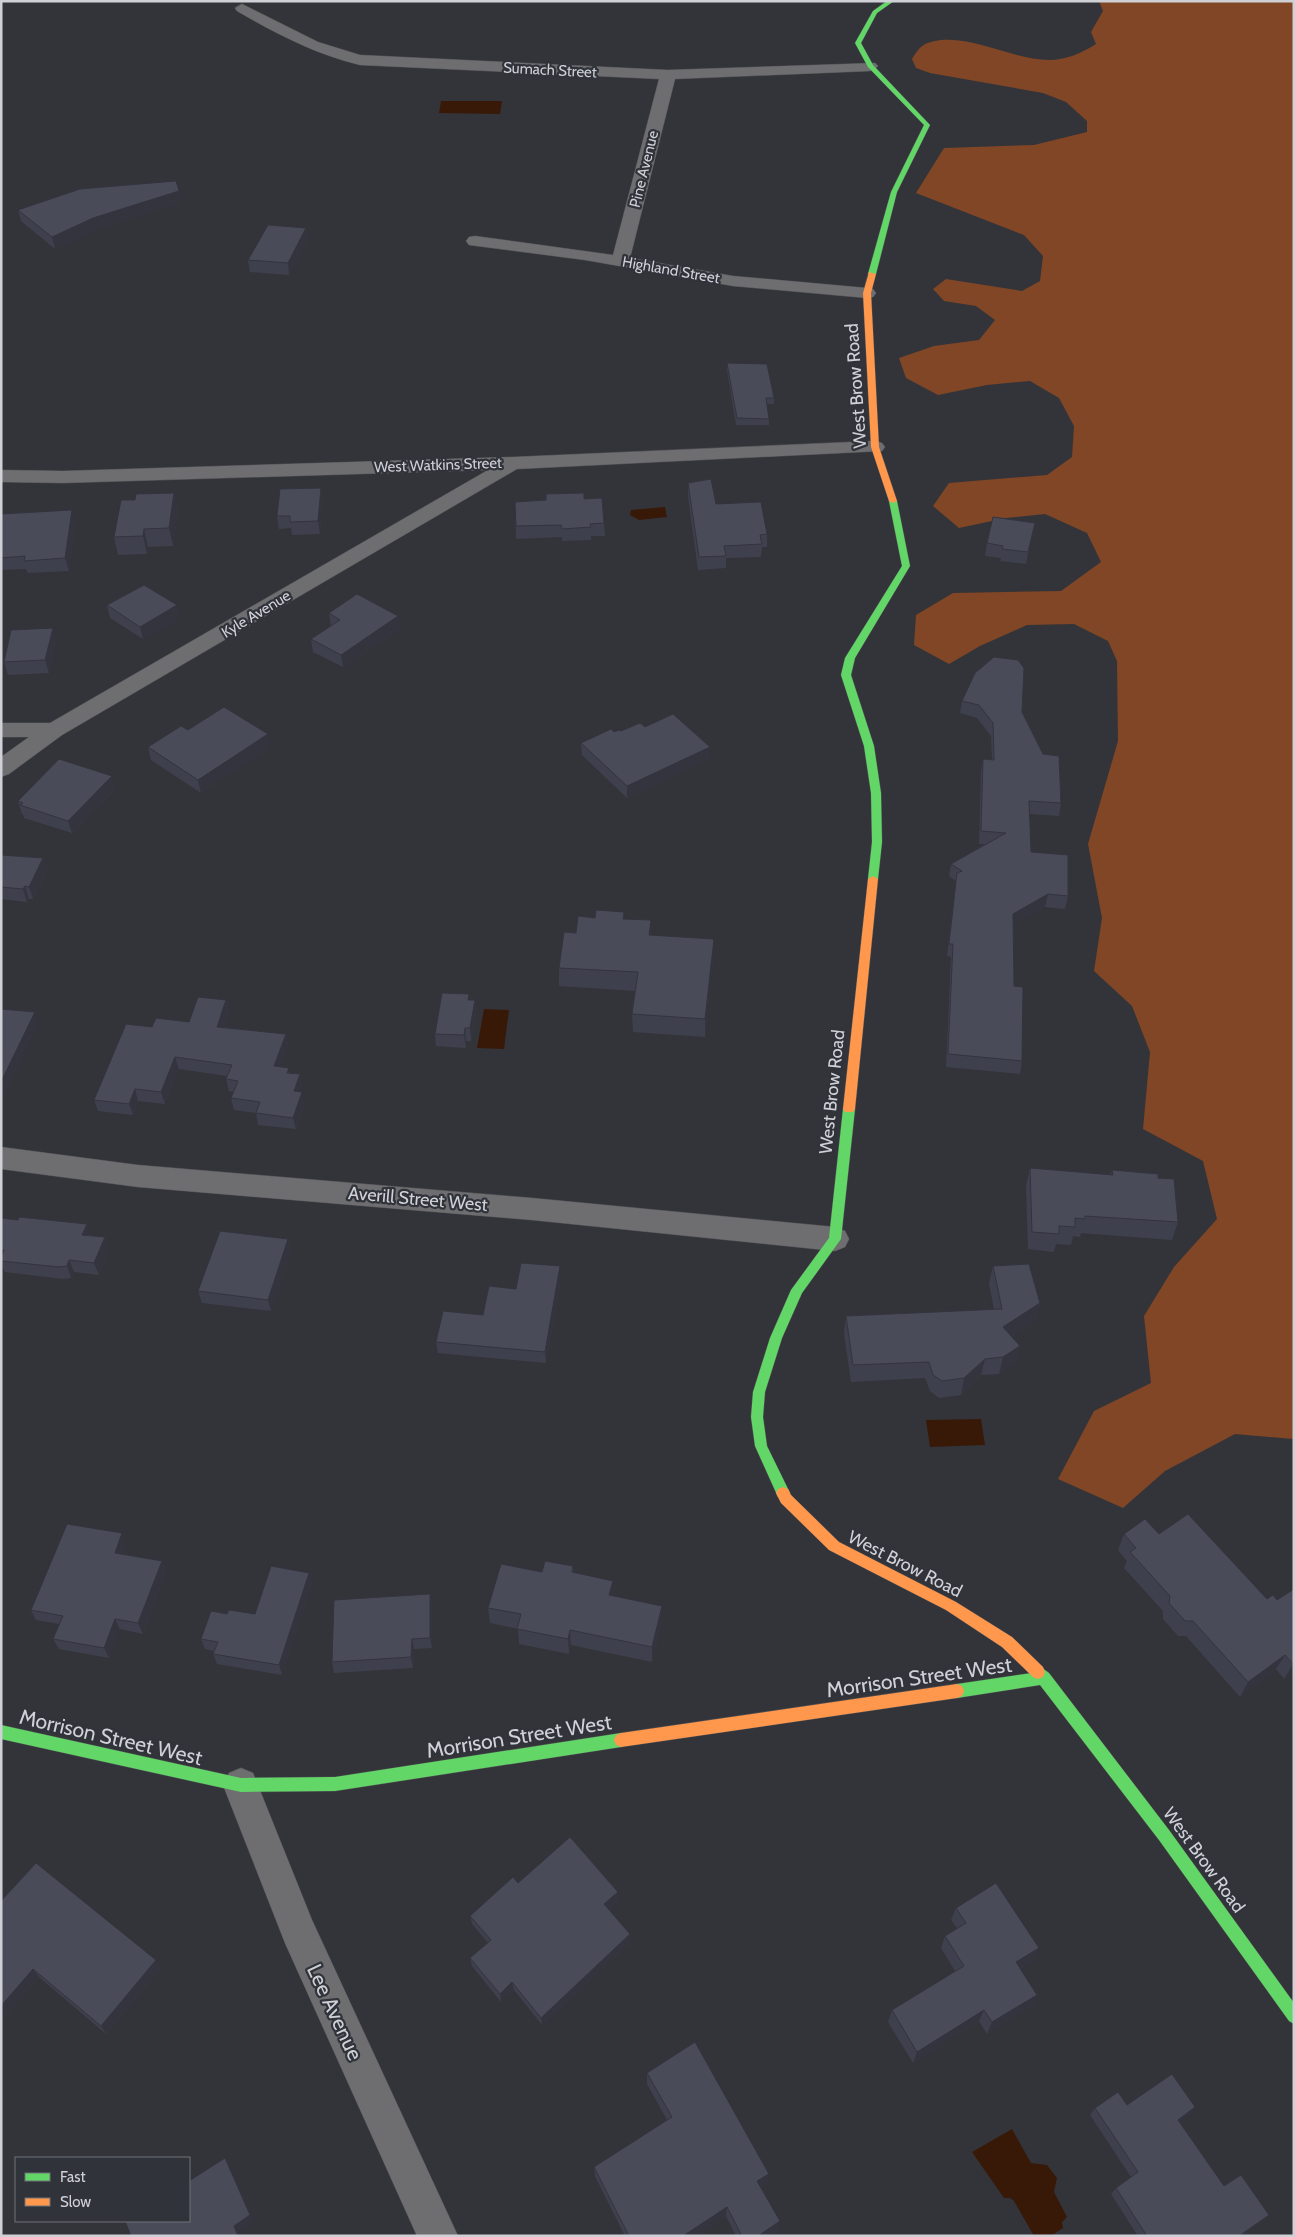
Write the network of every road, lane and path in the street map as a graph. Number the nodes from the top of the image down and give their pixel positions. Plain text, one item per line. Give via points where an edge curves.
1 (891, 1) edge
2 (242, 8) dead end
3 (870, 66) junction
4 (668, 75) junction
5 (475, 241) dead end
6 (620, 262) junction
7 (867, 294) junction
8 (876, 447) junction
9 (513, 462) junction
10 (1, 476) edge
11 (1, 730) edge
12 (54, 730) junction
13 (1, 769) edge
14 (1, 1158) edge
15 (835, 1239) junction
16 (1044, 1678) junction
17 (1, 1732) edge
18 (241, 1785) junction
19 (1294, 2016) edge
20 (438, 2236) edge

1 - 3 street, West Brow Road via 875,12 858,43
2 - 4 street, Sumach Street via 330,54 360,60
3 - 4 street, Sumach Street
3 - 7 street, West Brow Road via 927,124 894,192
4 - 6 street, Pine Avenue
5 - 6 street, Highland Street
6 - 7 street, Highland Street via 733,281
7 - 8 street, West Brow Road
8 - 9 street, West Watkins Street
8 - 15 street, West Brow Road via 892,498 906,566 850,658 846,675 869,746 876,793 877,842
9 - 10 street, West Watkins Street
9 - 12 street, Kyle Avenue
11 - 12 street
12 - 13 street, Kyle Avenue
14 - 15 street, Averill Street West via 138,1176 532,1209
15 - 16 street, West Brow Road via 797,1290 776,1338 759,1392 757,1417 761,1446 777,1481 786,1499 834,1546 951,1606 1007,1642
16 - 18 street, Morrison Street West via 335,1784
16 - 19 street, West Brow Road via 1164,1835
17 - 18 street, Morrison Street West
18 - 20 street, Lee Avenue via 298,1930

